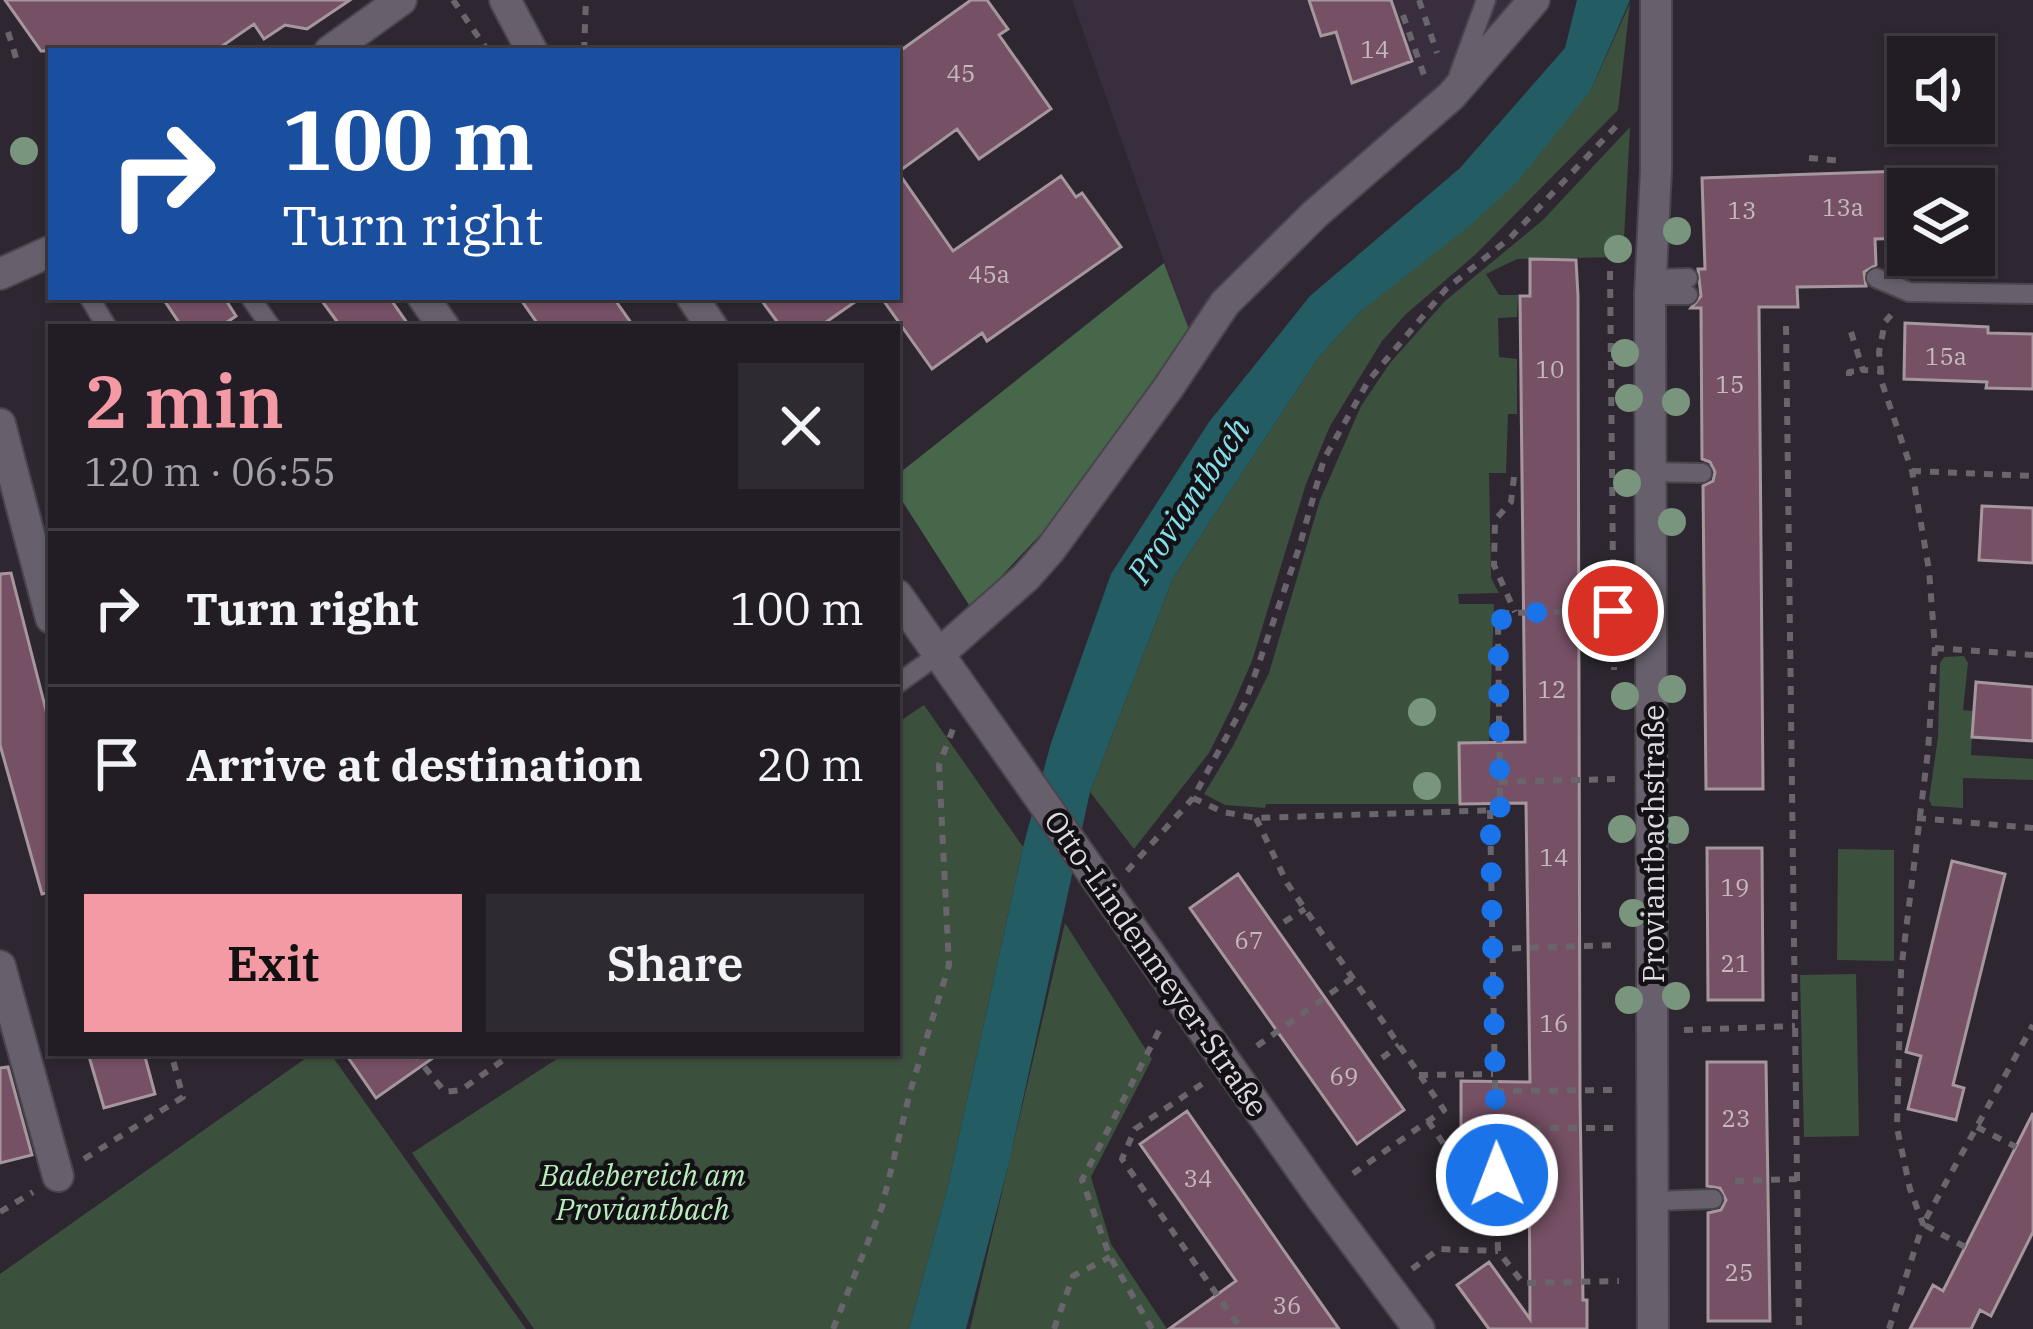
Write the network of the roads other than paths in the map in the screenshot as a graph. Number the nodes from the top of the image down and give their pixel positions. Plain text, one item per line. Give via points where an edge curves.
1 (401, 0) edge
2 (505, 0) edge
3 (1486, 0) edge
4 (1534, 0) edge
5 (1656, 0) edge
6 (334, 48) edge
7 (530, 48) edge
8 (1451, 96) junction
9 (48, 252) edge
10 (0, 274) edge
11 (1876, 278) dead end
12 (1651, 287) junction
13 (1688, 287) dead end
14 (2033, 295) edge
15 (0, 424) edge
16 (1650, 472) junction
17 (1702, 473) dead end
18 (900, 599) edge
19 (48, 607) edge
20 (939, 654) junction
21 (900, 682) edge
22 (0, 966) edge
23 (58, 1176) road end
24 (1714, 1199) dead end
25 (1653, 1201) junction
26 (1419, 1329) edge
27 (1653, 1329) edge

1 - 6 street
2 - 7 street
3 - 8 lane
4 - 8 street
5 - 12 street, Proviantbachstraße
8 - 20 street via 1225,302 1049,550
9 - 10 street
11 - 14 lane via 1910,292
12 - 13 lane
12 - 16 street, Proviantbachstraße
15 - 19 street
16 - 17 lane
16 - 25 street, Proviantbachstraße
18 - 20 street, Otto-Lindenmeyer-Straße
20 - 21 lane
20 - 26 street, Otto-Lindenmeyer-Straße
22 - 23 street
24 - 25 lane
25 - 27 street, Proviantbachstraße

